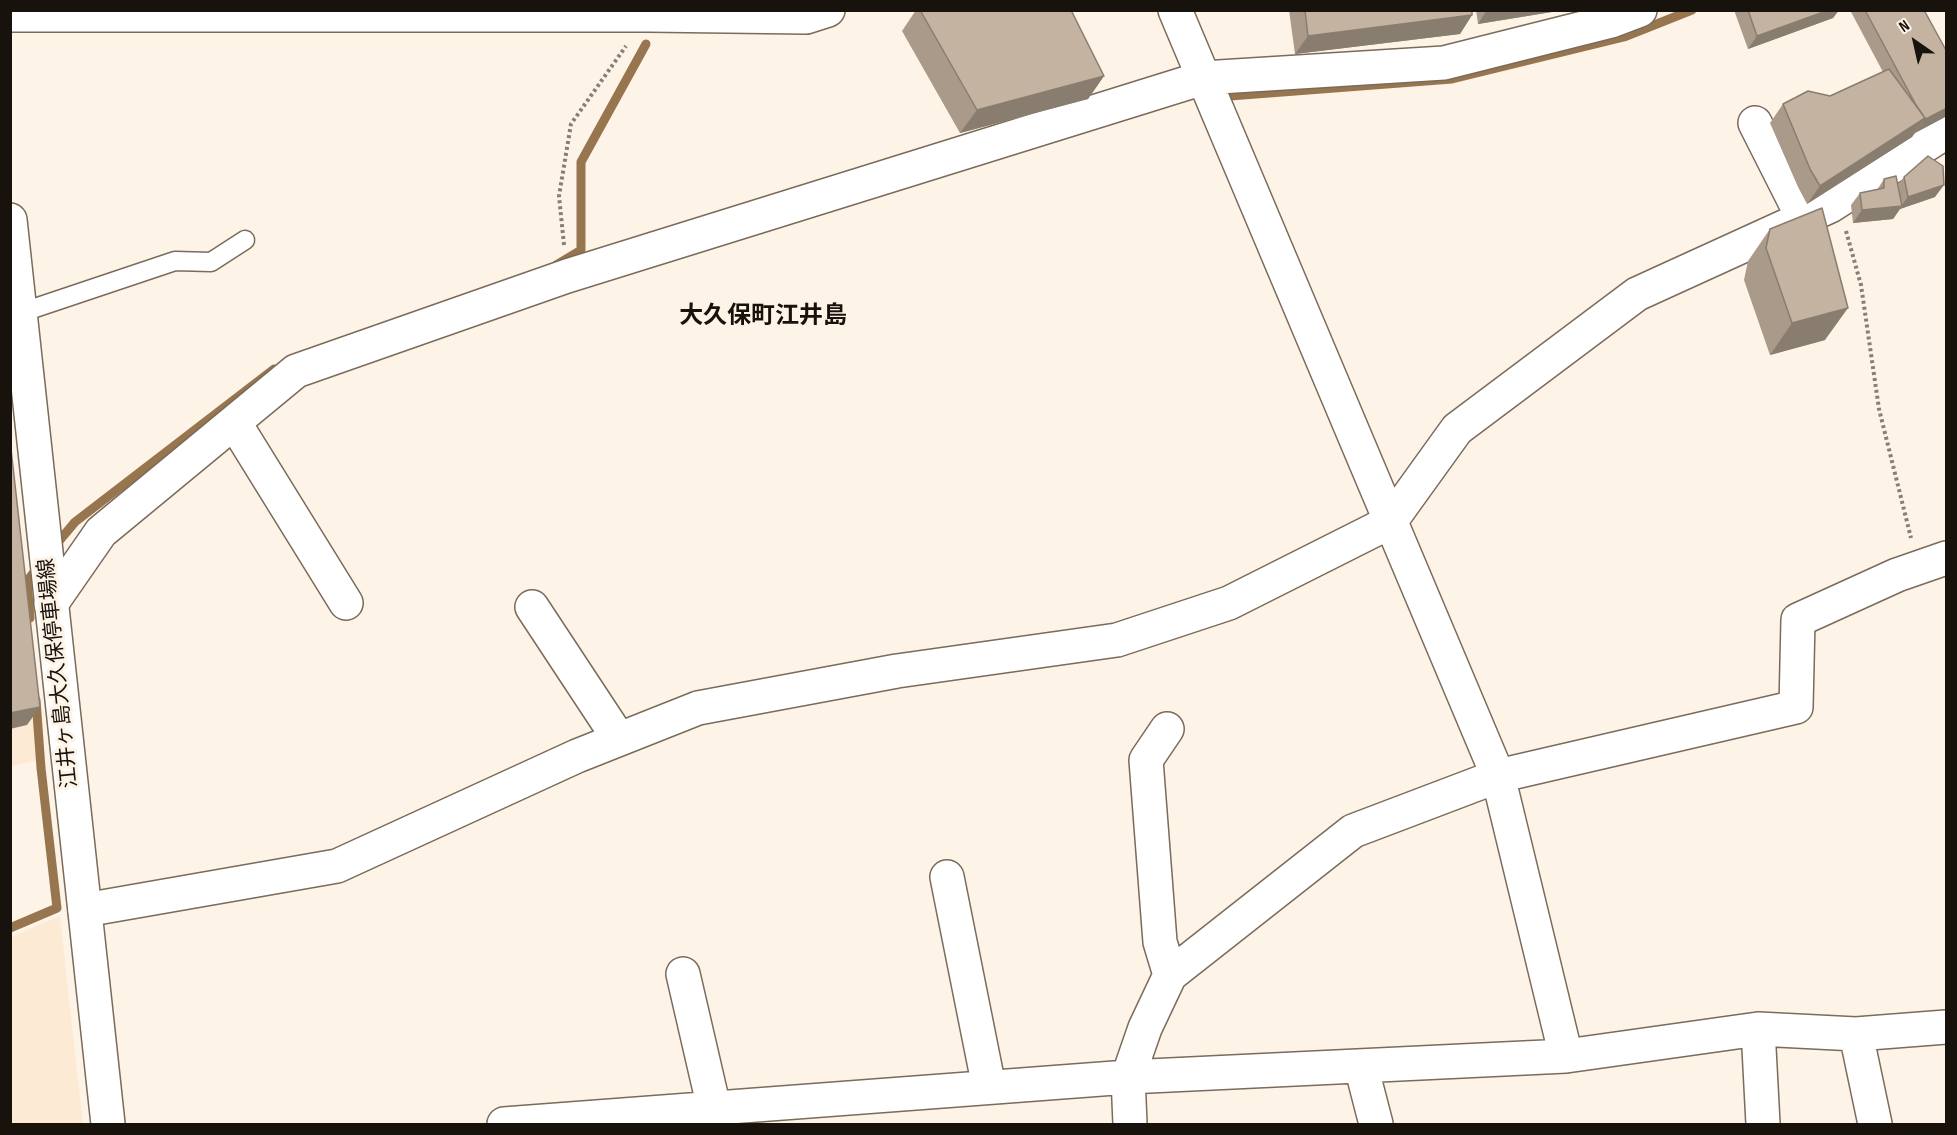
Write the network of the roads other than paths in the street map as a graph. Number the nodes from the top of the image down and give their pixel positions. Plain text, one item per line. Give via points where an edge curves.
1 (828, 10) edge
2 (1175, 10) edge
3 (1640, 10) edge
4 (10, 15) edge
5 (1203, 78) junction
6 (1755, 123) dead end
7 (1947, 132) edge
8 (1816, 212) junction
9 (10, 220) edge
10 (245, 240) dead end
11 (20, 313) junction
12 (234, 422) junction
13 (1390, 522) junction
14 (1933, 563) edge
15 (346, 603) dead end
16 (51, 604) junction
17 (532, 608) dead end
18 (1167, 729) dead end
19 (619, 739) junction
20 (1498, 776) junction
21 (947, 877) dead end
22 (85, 910) junction
23 (683, 974) dead end
24 (1170, 975) junction
25 (1947, 1027) edge
26 (1758, 1029) junction
27 (1856, 1034) junction
28 (1566, 1056) junction
29 (1361, 1066) junction
30 (1128, 1077) junction
31 (989, 1088) junction
32 (731, 1113) edge
33 (108, 1125) edge
34 (504, 1125) edge
35 (1130, 1125) edge
36 (1376, 1125) edge
37 (1763, 1125) edge
38 (1875, 1125) edge

1 - 4 street via 806,17
2 - 5 street
3 - 5 street via 1611,21 1444,63
5 - 12 street via 567,276 296,371
5 - 13 street
6 - 8 street
7 - 8 street
8 - 13 street via 1637,294 1457,429
9 - 11 street, 江井ヶ島大久保停車場線
10 - 11 lane via 211,262 175,261
11 - 16 street, 江井ヶ島大久保停車場線
12 - 15 street
12 - 16 street via 101,532
13 - 19 street via 1229,603 1117,640 897,671 698,708
13 - 20 street
14 - 20 street via 1797,620 1796,707
16 - 22 street, 江井ヶ島大久保停車場線
17 - 19 street
18 - 24 street via 1146,760 1160,942
19 - 22 street via 337,866
20 - 24 street via 1353,831
20 - 28 street
21 - 31 street
22 - 33 street, 江井ヶ島大久保停車場線
23 - 32 street
24 - 30 street
25 - 27 street
26 - 27 street
26 - 28 street
26 - 37 street
27 - 38 street
28 - 29 street
29 - 30 street
29 - 36 street
30 - 31 street
30 - 35 street
31 - 32 street
32 - 34 street

